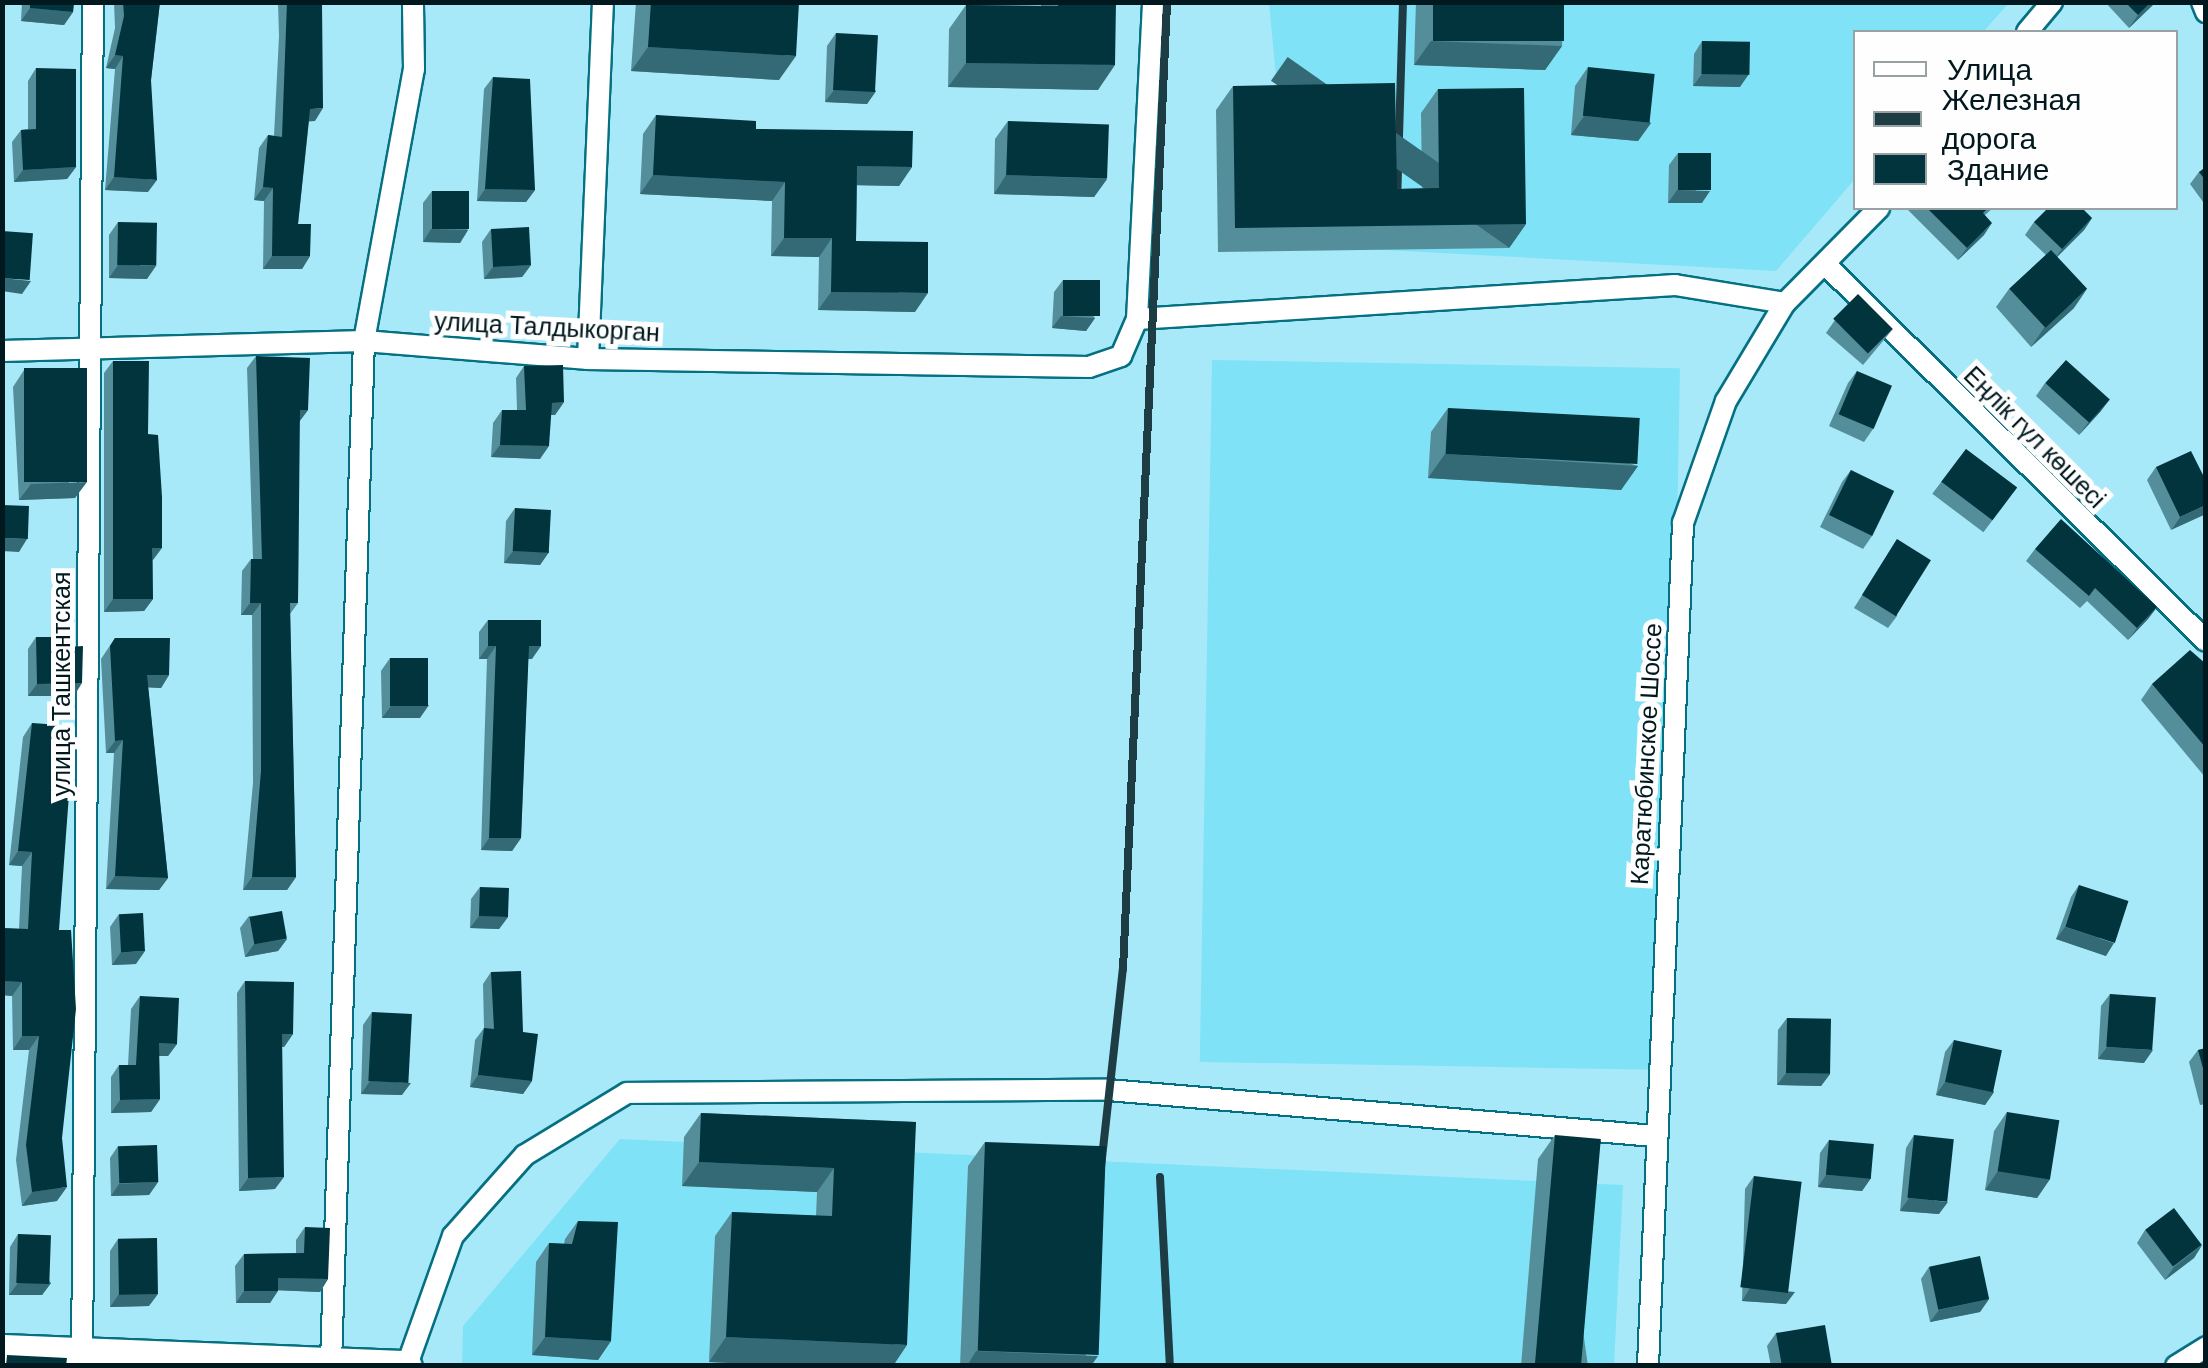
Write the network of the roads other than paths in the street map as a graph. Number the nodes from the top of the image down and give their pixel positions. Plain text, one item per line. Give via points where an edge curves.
1 (93, 2) edge
2 (413, 2) edge
3 (603, 2) edge
4 (1153, 2) edge
5 (2052, 2) edge
6 (2202, 2) edge
7 (2206, 12) edge
8 (2029, 30) edge
9 (1877, 210) edge
10 (1829, 268) junction
11 (1785, 303) junction
12 (1137, 319) junction
13 (364, 342) junction
14 (89, 349) junction
15 (2, 351) edge
16 (588, 359) junction
17 (2206, 641) edge
18 (1655, 1136) junction
19 (2206, 1348) edge
20 (2, 1350) edge
21 (82, 1360) edge
22 (330, 1362) junction
23 (407, 1365) edge
24 (1648, 1366) edge
25 (2176, 1366) edge

1 - 14 street, улица Ташкентская
2 - 13 street via 414,70
3 - 16 street
4 - 12 street
5 - 8 street
6 - 7 street
9 - 10 street, Каратюбинское Шоссе
10 - 11 street, Каратюбинское Шоссе
10 - 17 street, Еңлік гүл көшесі
11 - 12 street via 1675,285
11 - 18 street, Каратюбинское Шоссе via 1726,401 1683,523
12 - 16 street, улица Талдыкорган via 1121,356 1089,368
13 - 14 street, улица Талдыкорган
13 - 16 street, улица Талдыкорган
13 - 22 street
14 - 15 street, улица Талдыкорган
14 - 21 street, улица Ташкентская
18 - 23 street via 1108,1090 626,1093 526,1154 453,1236
18 - 24 street, Каратюбинское Шоссе
19 - 25 street
20 - 21 street
21 - 22 street
22 - 23 street

